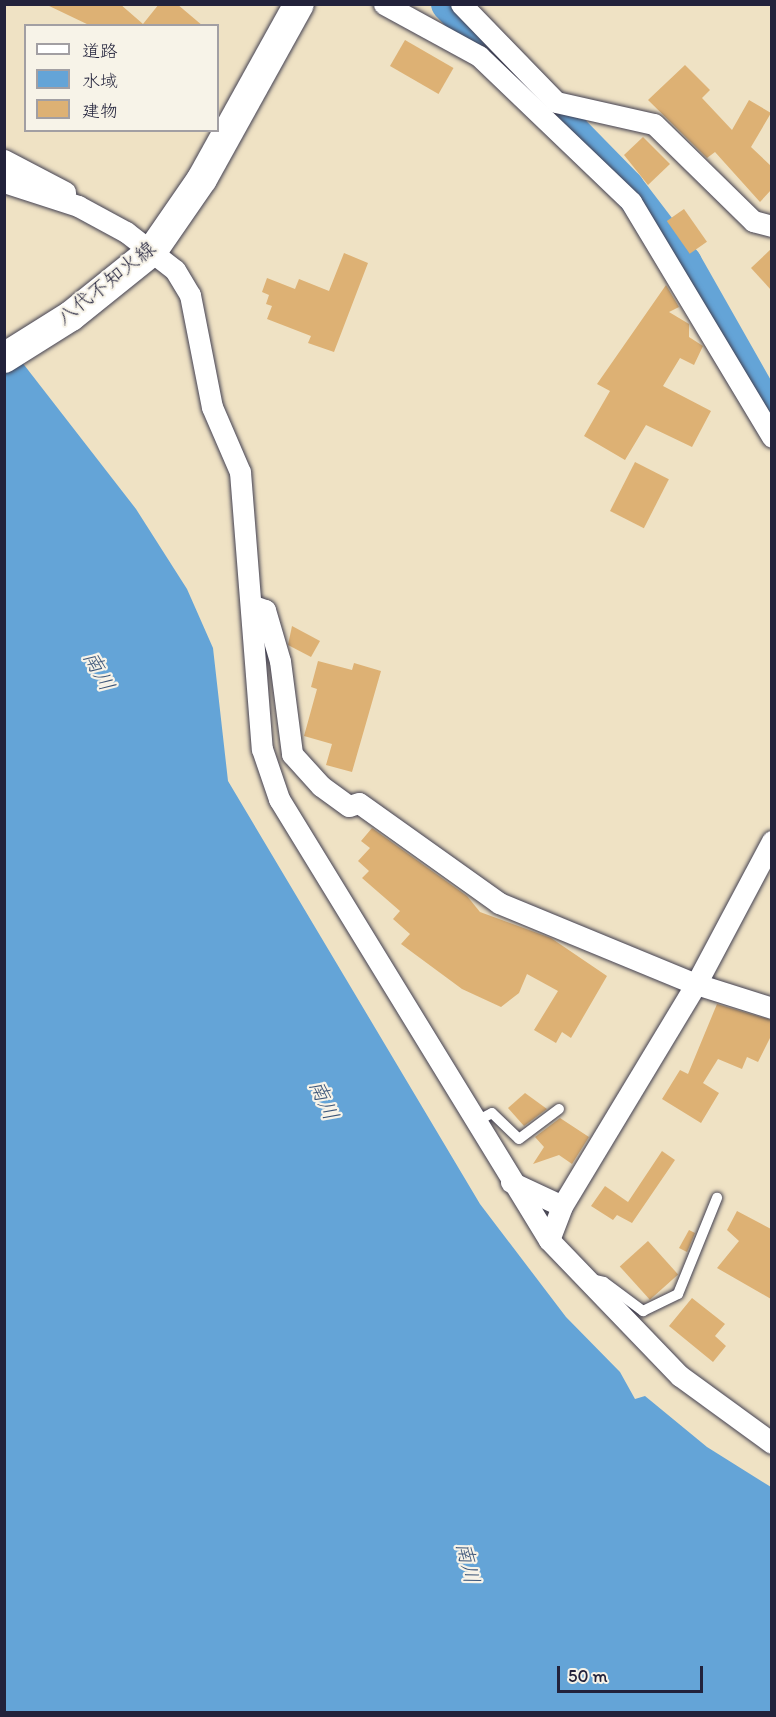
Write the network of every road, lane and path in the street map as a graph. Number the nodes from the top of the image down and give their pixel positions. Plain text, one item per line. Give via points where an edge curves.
1 (299, 4) edge
2 (384, 4) edge
3 (461, 4) edge
4 (4, 160) edge
5 (4, 182) edge
6 (78, 206) junction
7 (771, 226) edge
8 (142, 256) junction
9 (4, 358) edge
10 (771, 437) edge
11 (251, 605) junction
12 (771, 841) edge
13 (696, 984) junction
14 (771, 1008) edge
15 (559, 1109) dead end
16 (475, 1122) junction
17 (510, 1182) junction
18 (717, 1198) dead end
19 (562, 1206) junction
20 (549, 1240) junction
21 (581, 1276) junction
22 (771, 1443) edge

1 - 8 main road, 八代不知火線 via 202,179
2 - 10 street via 479,56 631,202
3 - 7 street via 556,102 654,124 753,221
4 - 6 street via 63,190
5 - 6 street
6 - 8 street
8 - 9 main road, 八代不知火線 via 71,316
8 - 11 street via 175,270 200,322 212,406 240,472
11 - 13 street via 265,610 280,661 292,754 321,786 349,806 359,803 499,903
11 - 16 street via 266,774
12 - 13 street
13 - 14 street
13 - 19 street
15 - 16 lane via 519,1139 492,1113
16 - 17 street
17 - 19 street
17 - 20 street
18 - 21 lane via 678,1294 643,1311 604,1282
19 - 20 street
20 - 21 street
21 - 22 street via 680,1376

